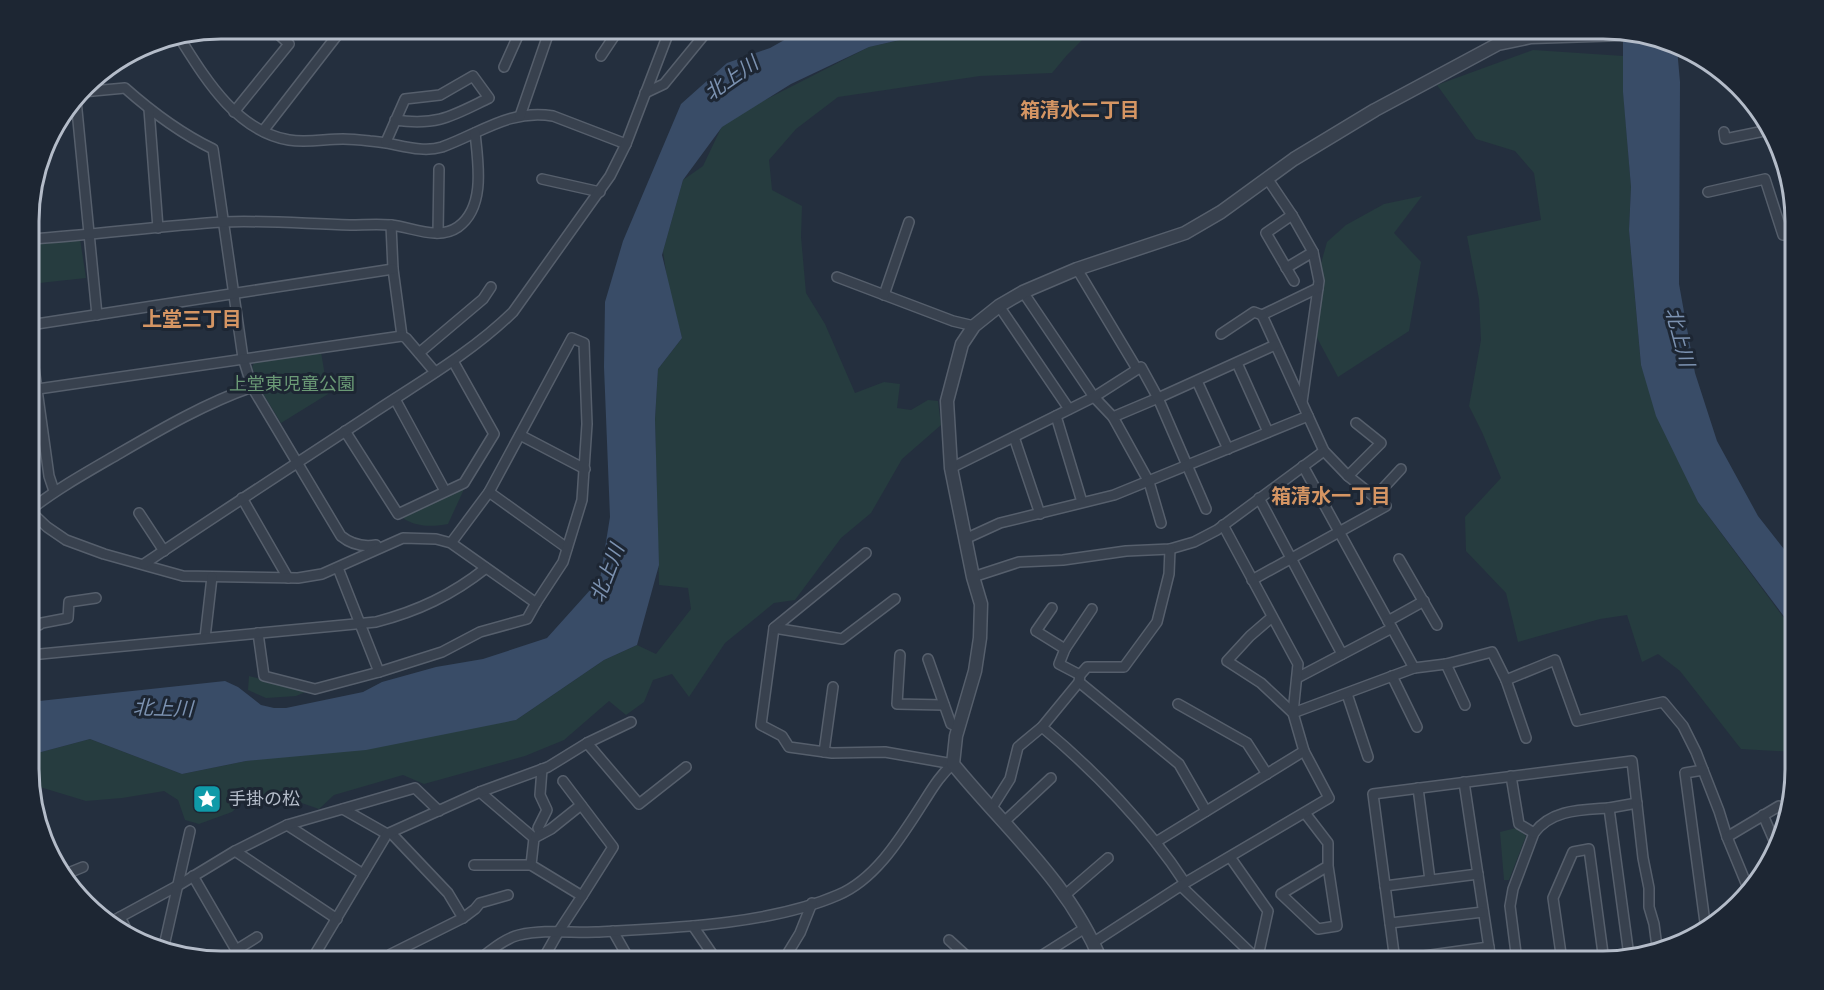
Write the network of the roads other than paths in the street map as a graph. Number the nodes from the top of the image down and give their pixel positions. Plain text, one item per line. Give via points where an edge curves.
1 (284, 39) edge
2 (334, 39) edge
3 (516, 39) edge
4 (546, 39) edge
5 (612, 39) edge
6 (666, 39) edge
7 (701, 39) edge
8 (1522, 39) edge
9 (185, 43) edge
10 (601, 56) dead end
11 (504, 67) dead end
12 (93, 91) edge
13 (645, 93) junction
14 (149, 109) junction
15 (77, 110) edge
16 (234, 112) junction
17 (520, 116) junction
18 (395, 120) junction
19 (263, 131) junction
20 (1762, 131) edge
21 (1724, 132) dead end
22 (475, 133) junction
23 (386, 142) junction
24 (626, 144) junction
25 (439, 169) dead end
26 (1267, 178) junction
27 (542, 179) dead end
28 (600, 192) junction
29 (1707, 192) dead end
30 (1292, 215) junction
31 (223, 222) junction
32 (909, 222) dead end
33 (391, 225) junction
34 (158, 228) junction
35 (438, 233) junction
36 (1785, 234) edge
37 (89, 236) junction
38 (39, 239) edge
39 (1313, 252) junction
40 (1286, 268) junction
41 (393, 269) junction
42 (1077, 269) junction
43 (837, 277) dead end
44 (1294, 281) dead end
45 (492, 287) dead end
46 (1318, 288) junction
47 (1023, 292) junction
48 (233, 294) junction
49 (884, 295) junction
50 (999, 306) junction
51 (97, 315) junction
52 (1262, 315) junction
53 (39, 323) edge
54 (974, 326) junction
55 (1221, 334) dead end
56 (402, 336) junction
57 (1275, 345) junction
58 (419, 353) junction
59 (243, 358) junction
60 (453, 361) junction
61 (1237, 363) junction
62 (1137, 369) junction
63 (435, 372) junction
64 (1197, 381) junction
65 (252, 387) junction
66 (39, 389) edge
67 (39, 397) edge
68 (1094, 397) junction
69 (1158, 398) junction
70 (395, 399) junction
71 (1302, 402) junction
72 (1069, 410) junction
73 (1056, 416) junction
74 (1308, 416) junction
75 (1113, 417) junction
76 (1356, 423) dead end
77 (345, 431) junction
78 (1268, 432) junction
79 (520, 435) junction
80 (1014, 437) junction
81 (1228, 449) junction
82 (1324, 451) junction
83 (297, 462) junction
84 (1187, 466) junction
85 (1303, 466) junction
86 (951, 468) junction
87 (585, 469) junction
88 (1401, 469) dead end
89 (1348, 476) junction
90 (1149, 482) junction
91 (54, 491) junction
92 (445, 491) junction
93 (489, 492) junction
94 (1375, 497) junction
95 (242, 498) junction
96 (1259, 498) junction
97 (1082, 502) junction
98 (39, 504) edge
99 (1206, 509) dead end
100 (139, 513) dead end
101 (1040, 514) junction
102 (39, 519) edge
103 (1161, 523) dead end
104 (1223, 525) junction
105 (1340, 532) junction
106 (965, 539) junction
107 (391, 542) junction
108 (451, 543) junction
109 (567, 548) junction
110 (1170, 549) junction
111 (164, 551) junction
112 (866, 553) dead end
113 (1291, 559) junction
114 (1399, 559) dead end
115 (144, 564) junction
116 (338, 568) junction
117 (486, 568) junction
118 (212, 577) junction
119 (973, 577) junction
120 (288, 578) junction
121 (1252, 580) junction
122 (96, 598) dead end
123 (895, 598) dead end
124 (1424, 602) junction
125 (536, 603) junction
126 (1052, 608) dead end
127 (1092, 609) dead end
128 (1272, 617) junction
129 (360, 623) junction
130 (1390, 624) junction
131 (1437, 625) dead end
132 (39, 626) edge
133 (774, 628) junction
134 (258, 633) junction
135 (205, 638) junction
136 (1065, 649) junction
137 (39, 654) edge
138 (1341, 654) junction
139 (900, 655) dead end
140 (928, 659) dead end
141 (1446, 664) junction
142 (1414, 668) junction
143 (379, 672) junction
144 (1392, 676) junction
145 (1296, 678) junction
146 (1079, 679) junction
147 (1506, 680) junction
148 (833, 687) dead end
149 (1347, 694) junction
150 (1178, 704) dead end
151 (944, 705) junction
152 (1465, 705) dead end
153 (1293, 713) junction
154 (632, 722) dead end
155 (959, 727) junction
156 (1042, 727) junction
157 (1417, 727) dead end
158 (1526, 738) dead end
159 (587, 743) junction
160 (1304, 751) junction
161 (824, 752) junction
162 (1368, 757) dead end
163 (953, 764) junction
164 (686, 767) dead end
165 (542, 769) junction
166 (1703, 770) junction
167 (1267, 774) junction
168 (1510, 776) junction
169 (1051, 778) dead end
170 (563, 781) dead end
171 (1464, 782) junction
172 (1418, 788) junction
173 (480, 792) junction
174 (1637, 803) junction
175 (581, 805) junction
176 (1779, 806) dead end
177 (1609, 808) junction
178 (343, 809) junction
179 (991, 809) junction
180 (439, 810) junction
181 (1206, 811) junction
182 (1305, 813) junction
183 (1763, 815) junction
184 (1004, 822) junction
185 (287, 825) junction
186 (190, 831) dead end
187 (389, 833) junction
188 (1534, 833) junction
189 (538, 836) junction
190 (1772, 836) edge
191 (1726, 837) junction
192 (1156, 842) junction
193 (235, 851) junction
194 (1230, 857) junction
195 (1108, 858) dead end
196 (474, 865) dead end
197 (531, 865) junction
198 (1328, 866) junction
199 (82, 867) dead end
200 (71, 872) edge
201 (363, 874) junction
202 (1478, 874) junction
203 (193, 876) junction
204 (1430, 880) junction
205 (1746, 881) edge
206 (1183, 884) junction
207 (179, 885) junction
208 (1385, 886) junction
209 (508, 895) dead end
210 (1065, 895) junction
211 (582, 896) junction
212 (812, 903) junction
213 (1483, 912) junction
214 (118, 918) edge
215 (463, 918) junction
216 (337, 919) junction
217 (1705, 920) edge
218 (1390, 923) junction
219 (693, 926) junction
220 (1085, 928) junction
221 (559, 931) junction
222 (613, 931) junction
223 (257, 937) dead end
224 (949, 940) dead end
225 (165, 942) edge
226 (1094, 942) junction
227 (1656, 942) edge
228 (1489, 947) junction
229 (1628, 949) edge
230 (236, 950) joint
231 (318, 951) edge
232 (397, 951) edge
233 (490, 951) edge
234 (548, 951) edge
235 (624, 951) edge
236 (710, 951) edge
237 (789, 951) edge
238 (961, 951) edge
239 (1049, 951) edge
240 (1097, 951) edge
241 (1247, 951) edge
242 (1259, 951) edge
243 (1394, 951) edge
244 (1462, 951) edge
245 (1490, 951) edge
246 (1517, 951) edge
247 (1561, 951) edge
248 (1603, 951) edge

1 - 16 street via 289,44
2 - 19 street
3 - 11 street
4 - 17 street
5 - 10 street
6 - 13 street
7 - 13 street via 664,84
8 - 26 street via 1498,44 1375,110
9 - 16 street
12 - 14 street via 125,88
13 - 24 street
14 - 31 street via 213,149
14 - 34 street
15 - 37 street
16 - 19 street
17 - 22 street
17 - 24 street via 553,116
18 - 18 street via 405,99 440,95 473,76 489,98 447,119 417,123
18 - 23 street
19 - 23 street via 288,140
20 - 21 street via 1725,139
22 - 23 street via 427,151
22 - 35 street via 478,189 470,213 455,229
24 - 28 street
25 - 35 street
26 - 30 street
26 - 42 street via 1185,233
27 - 28 street
28 - 60 street via 513,312
29 - 36 street via 1765,179
30 - 39 street
30 - 40 street via 1266,233
31 - 33 street
31 - 34 street
31 - 48 street
32 - 49 street
33 - 35 street
33 - 41 street
34 - 37 street
37 - 38 street
37 - 51 street
39 - 40 street
39 - 46 street
40 - 44 street
41 - 48 street
41 - 56 street
42 - 47 street
42 - 62 street
43 - 49 street
45 - 58 street
46 - 52 street
46 - 71 street
47 - 50 street
47 - 68 street
48 - 51 street
48 - 59 street
49 - 54 street
50 - 54 street
50 - 72 street
51 - 53 street
52 - 55 street via 1254,312
52 - 57 street
54 - 86 street via 962,344 947,401
56 - 58 street
56 - 59 street
57 - 61 street
57 - 71 street
58 - 63 street
59 - 65 street
59 - 66 street
60 - 63 street
60 - 92 street via 494,434 464,483
61 - 64 street
61 - 78 street
62 - 68 street
62 - 69 street via 1141,367
63 - 70 street
64 - 69 street
64 - 81 street
65 - 83 street
65 - 91 street via 201,408
67 - 91 street
68 - 72 street
68 - 75 street
69 - 75 street
69 - 84 street
70 - 77 street
70 - 92 street
71 - 74 street
72 - 73 street
73 - 80 street
73 - 97 street
74 - 78 street
74 - 82 street
75 - 90 street
76 - 89 street via 1381,443
77 - 83 street
77 - 92 street via 398,514
78 - 81 street
79 - 87 street
79 - 87 street via 572,338 584,343
79 - 93 street
80 - 86 street
80 - 101 street
81 - 84 street
82 - 85 street
82 - 89 street
83 - 95 street
83 - 107 street via 348,542 366,547
84 - 90 street
84 - 99 street
85 - 96 street
85 - 105 street
86 - 106 street
87 - 109 street via 582,500
88 - 94 street
89 - 94 street
90 - 97 street
90 - 103 street
91 - 98 street
93 - 108 street
93 - 109 street
94 - 105 street via 1386,506
95 - 111 street
95 - 120 street
96 - 104 street
96 - 113 street
97 - 101 street
100 - 111 street
101 - 106 street via 999,523
102 - 115 street via 66,540
104 - 110 street via 1194,542
104 - 121 street
105 - 113 street
105 - 130 street
106 - 119 street
107 - 108 street via 414,537
107 - 116 street
108 - 117 street
109 - 125 street via 563,562
110 - 119 street via 1019,562
110 - 146 street via 1169,574 1157,622 1124,667 1087,667
111 - 115 street
112 - 133 street
113 - 121 street
113 - 138 street
114 - 124 street
115 - 118 street via 183,576
116 - 120 street
116 - 129 street
117 - 125 street
117 - 129 street via 431,604
118 - 120 street
118 - 135 street
119 - 155 street via 981,604 980,638
121 - 128 street
122 - 132 street via 69,602 68,618 42,622
123 - 133 street via 842,639
124 - 130 street
124 - 131 street
125 - 143 street via 527,619 480,632 442,652
126 - 136 street via 1036,631
127 - 136 street
128 - 145 street via 1298,664
128 - 153 street via 1227,661 1261,682
129 - 134 street
129 - 143 street
130 - 138 street
130 - 142 street
133 - 161 street via 761,725 782,736 789,747
134 - 135 street
134 - 143 street via 264,676 315,689
135 - 137 street
136 - 146 street via 1059,664
138 - 145 street
139 - 151 street via 897,704
140 - 151 street
141 - 142 street
141 - 147 street via 1492,652
141 - 152 street
142 - 144 street
144 - 149 street
144 - 157 street
145 - 153 street
146 - 156 street
146 - 181 street via 1179,764
147 - 158 street
147 - 166 street via 1555,660 1577,721 1663,702 1683,726
148 - 161 street
149 - 153 street
149 - 162 street
150 - 167 street via 1247,743
151 - 155 street via 951,724
153 - 160 street
154 - 159 street
155 - 163 street
156 - 179 street via 1018,747 1010,779
156 - 192 street via 1072,752
159 - 164 street via 639,804
159 - 165 street
160 - 167 street
160 - 182 street via 1329,798
161 - 163 street via 885,752
163 - 179 street
163 - 212 street via 943,772 870,874 838,895
165 - 173 street
165 - 189 street via 540,795 547,810
166 - 191 street
166 - 217 street via 1684,773
167 - 181 street
168 - 171 street
168 - 174 street via 1632,761
168 - 188 street via 1519,824
169 - 184 street
170 - 175 street
171 - 172 street
171 - 202 street
172 - 204 street
172 - 208 street via 1373,794
173 - 180 street
173 - 189 street
174 - 177 street
174 - 227 street
175 - 189 street
175 - 211 street via 613,847
176 - 183 street
177 - 188 street via 1568,812 1553,817
177 - 229 street
178 - 180 street via 415,788
178 - 185 street
178 - 187 street
179 - 184 street
180 - 187 street
181 - 192 street
182 - 194 street
182 - 198 street via 1328,843
183 - 190 street
183 - 191 street
184 - 210 street
185 - 193 street
185 - 201 street
186 - 207 street
187 - 201 street
187 - 215 street via 448,893
188 - 246 street via 1510,906
189 - 197 street
191 - 205 street
192 - 206 street
193 - 203 street
193 - 216 street
194 - 206 street
194 - 242 street via 1268,911
195 - 210 street
196 - 197 street
197 - 211 street
198 - 198 street via 1337,926 1318,928 1281,894
199 - 200 street
201 - 216 street
202 - 204 street
202 - 213 street
203 - 207 street
203 - 230 street
204 - 208 street
206 - 226 street
206 - 241 street
207 - 214 street
207 - 225 street
208 - 218 street
209 - 215 street via 480,903
210 - 220 street
211 - 221 street
212 - 219 street via 792,912
212 - 237 street
213 - 218 street
213 - 228 street
215 - 232 street
216 - 231 street
218 - 243 street
219 - 222 street
219 - 236 street
220 - 226 street
220 - 239 street
221 - 222 street
221 - 233 street via 518,935
221 - 234 street
222 - 235 street
223 - 230 street
224 - 238 street
226 - 240 street
228 - 244 street
228 - 245 street
247 - 248 street via 1553,898 1573,852 1589,849

